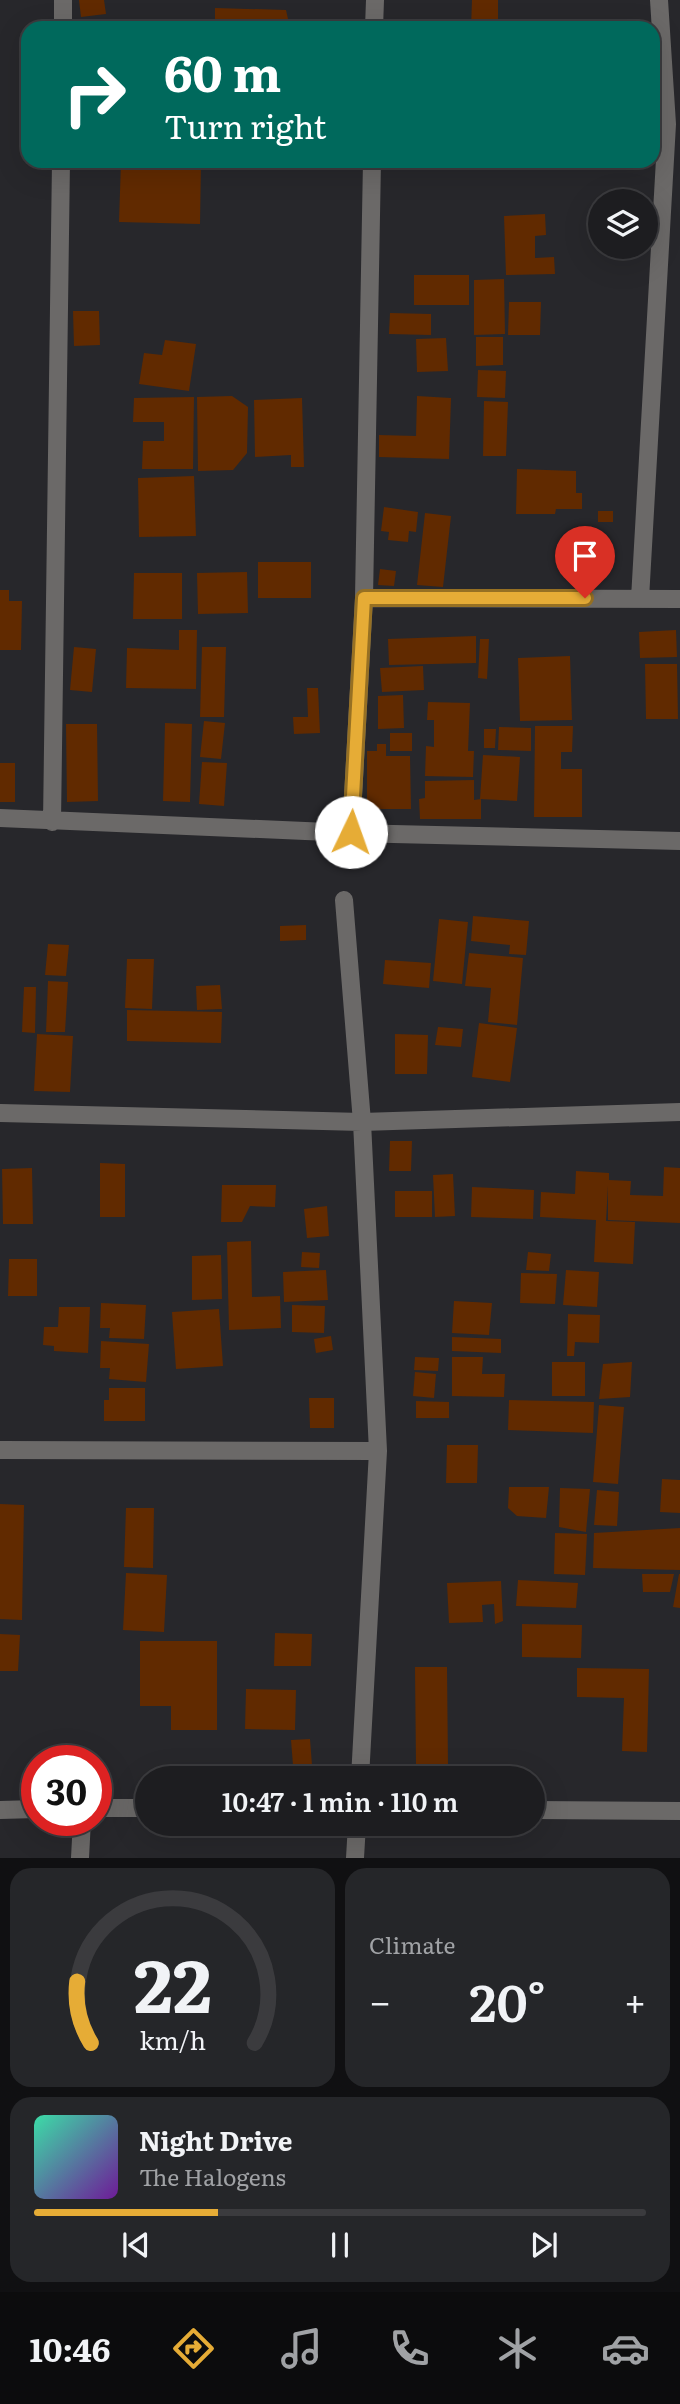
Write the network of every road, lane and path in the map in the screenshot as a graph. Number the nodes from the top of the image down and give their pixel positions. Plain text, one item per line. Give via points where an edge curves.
1 (63, 0) edge
2 (374, 0) edge
3 (659, 0) edge
4 (63, 21) edge
5 (374, 21) edge
6 (61, 168) edge
7 (372, 168) edge
8 (364, 598) junction
9 (640, 599) junction
10 (680, 599) edge
11 (0, 818) edge
12 (52, 822) junction
13 (351, 832) junction
14 (680, 841) edge
15 (344, 900) dead end
16 (680, 1112) edge
17 (0, 1113) edge
18 (362, 1122) junction
19 (0, 1450) edge
20 (378, 1451) junction
21 (361, 1766) edge
22 (112, 1808) edge
23 (135, 1808) edge
24 (21, 1809) edge
25 (0, 1810) edge
26 (545, 1810) edge
27 (680, 1811) edge
28 (81, 1836) edge
29 (356, 1836) edge
30 (79, 1858) edge
31 (355, 1858) edge

1 - 4 street
2 - 5 street
3 - 9 street via 667,124
6 - 12 street
7 - 8 street
8 - 9 street
8 - 13 street
9 - 10 street
11 - 12 street
12 - 13 street
13 - 14 street
15 - 18 street
16 - 18 street
17 - 18 street
18 - 20 street
19 - 20 street
20 - 21 street
22 - 23 street
24 - 25 street
26 - 27 street
28 - 30 street
29 - 31 street

